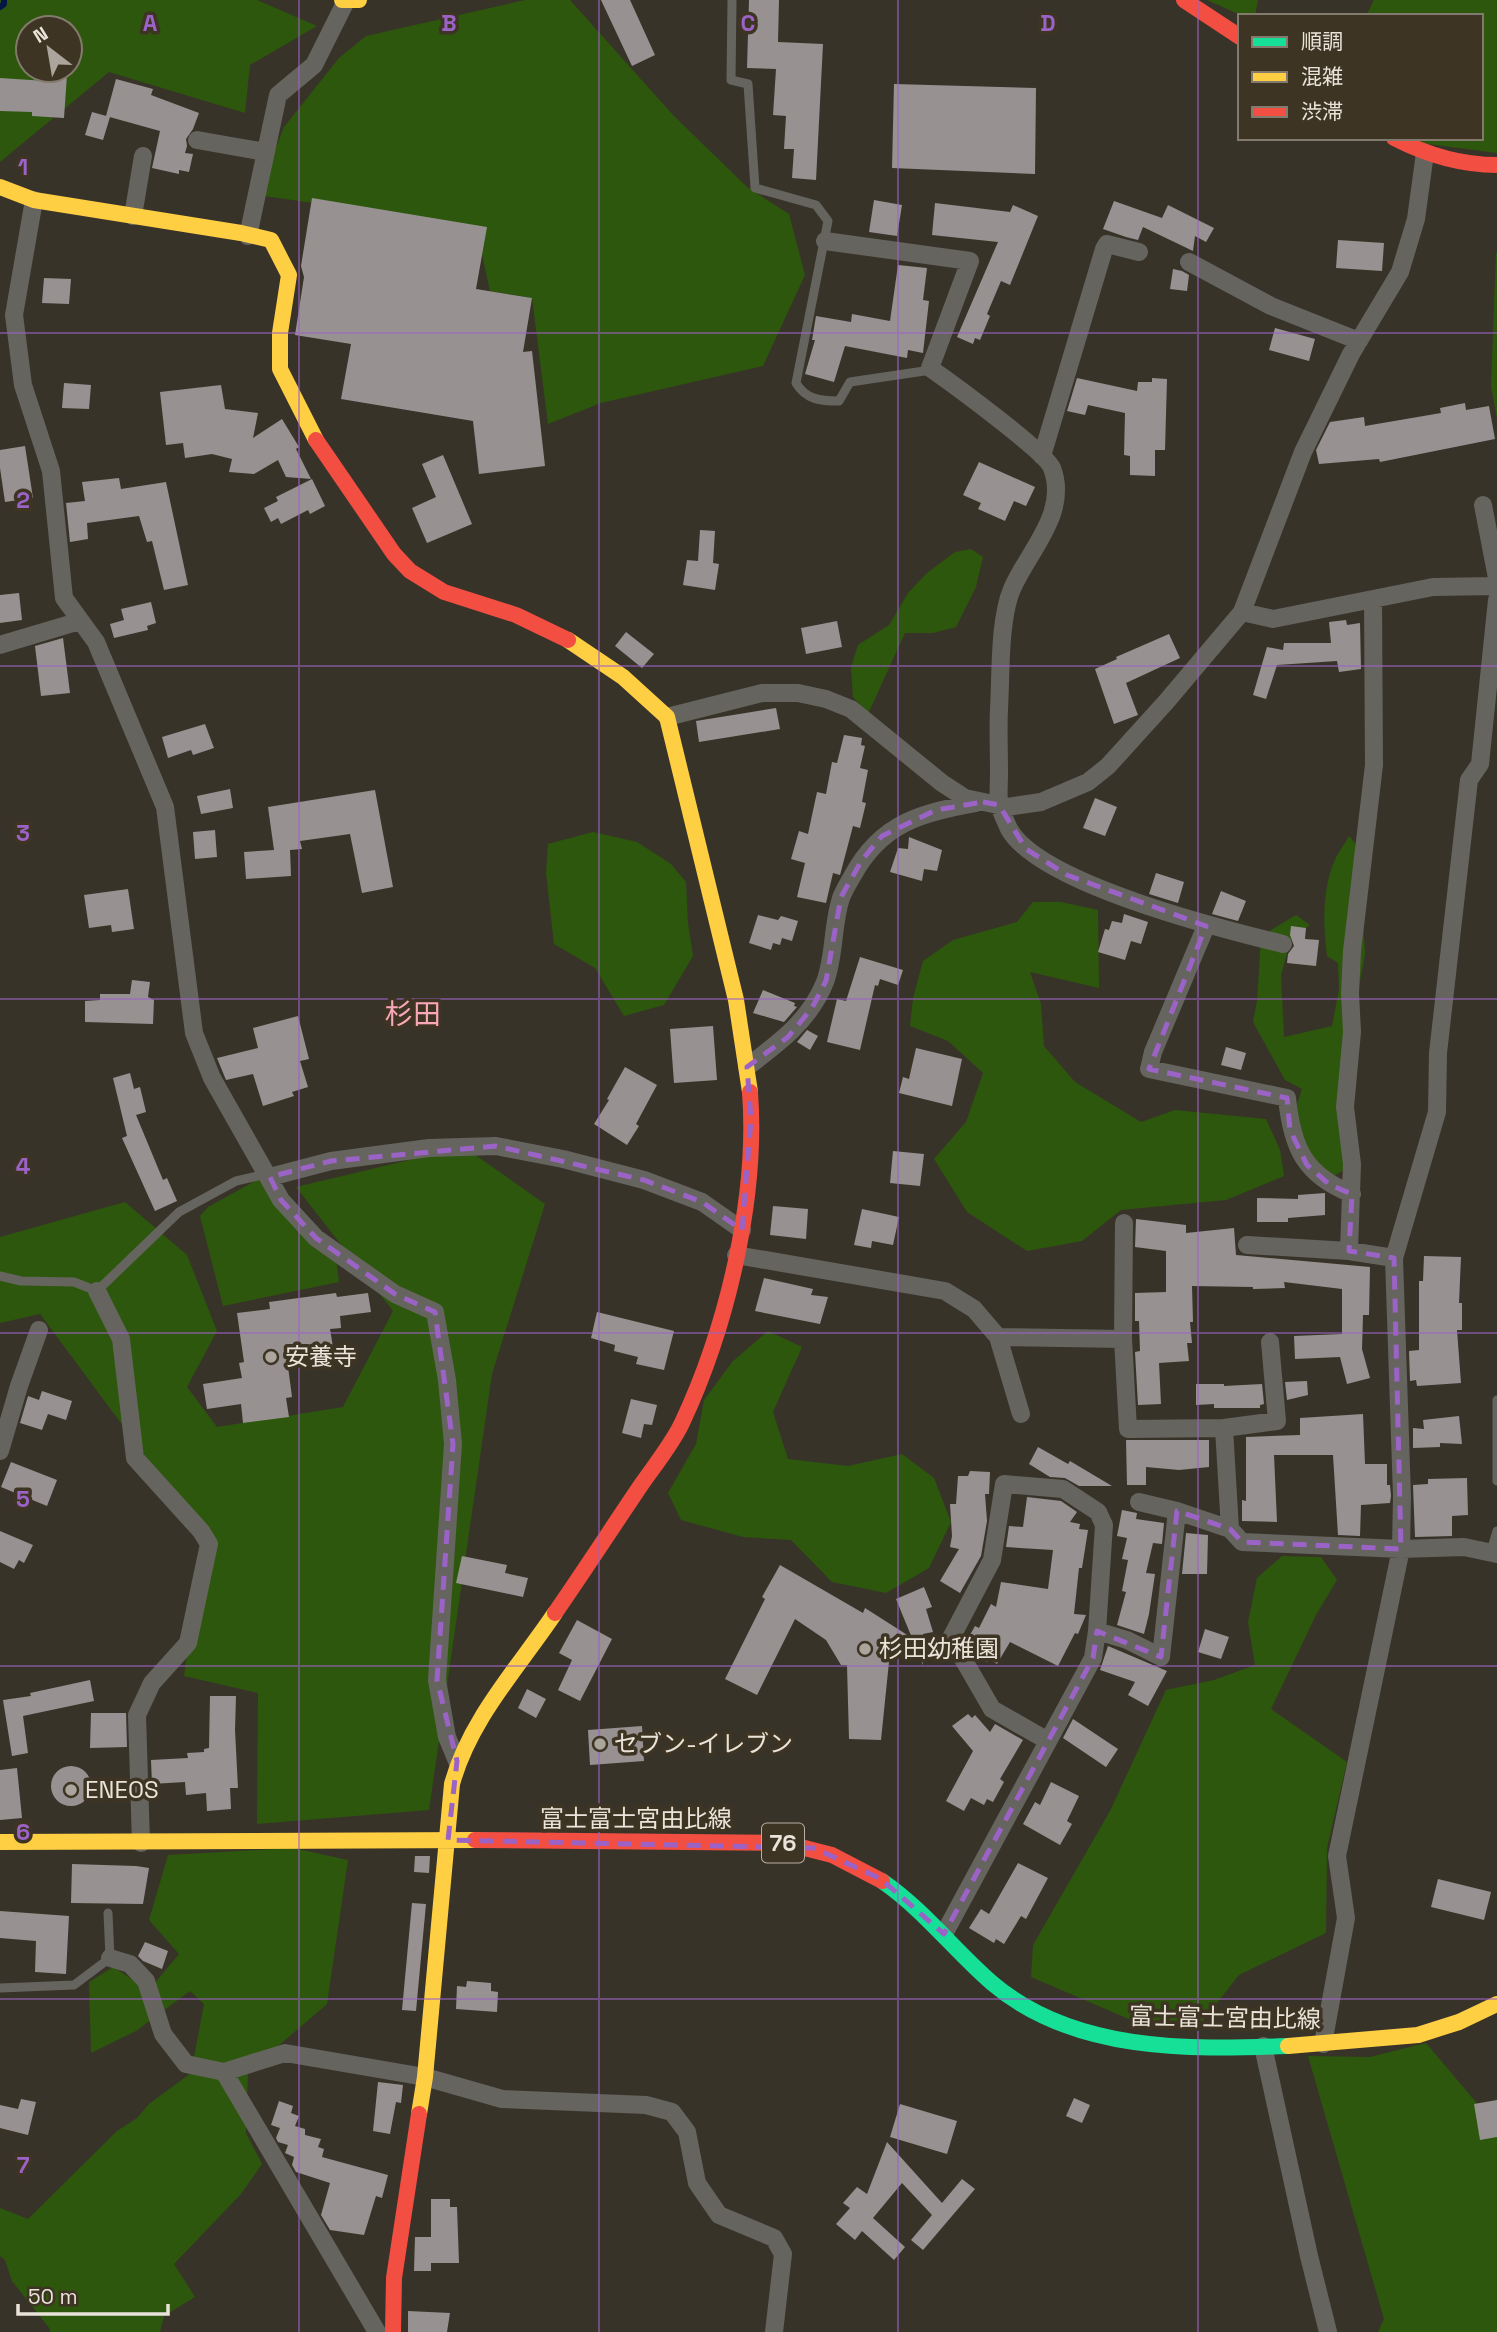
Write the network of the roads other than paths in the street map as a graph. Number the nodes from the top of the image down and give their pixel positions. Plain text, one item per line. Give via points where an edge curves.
1 (344, 0) edge
2 (359, 0) edge
3 (732, 0) edge
4 (1184, 0) edge
5 (1238, 36) edge
6 (197, 140) dead end
7 (1398, 140) edge
8 (266, 152) junction
9 (1425, 153) junction
10 (143, 156) dead end
11 (1497, 165) edge
12 (0, 187) edge
13 (34, 200) junction
14 (133, 216) junction
15 (248, 236) junction
16 (825, 241) junction
17 (1139, 252) dead end
18 (1189, 262) dead end
19 (1359, 341) junction
20 (933, 369) junction
21 (1042, 456) junction
22 (1483, 505) dead end
23 (1497, 578) edge
24 (1497, 586) edge
25 (1373, 599) junction
26 (1497, 600) edge
27 (1242, 612) junction
28 (80, 621) junction
29 (0, 645) edge
30 (667, 717) junction
31 (991, 803) junction
32 (1206, 926) junction
33 (1283, 944) dead end
34 (747, 1067) junction
35 (269, 1175) junction
36 (1352, 1194) junction
37 (1124, 1223) dead end
38 (742, 1230) junction
39 (1247, 1245) dead end
40 (1349, 1251) junction
41 (736, 1255) junction
42 (1394, 1258) junction
43 (0, 1276) edge
44 (97, 1291) junction
45 (40, 1330) dead end
46 (998, 1337) junction
47 (1123, 1339) junction
48 (1270, 1342) dead end
49 (1497, 1400) edge
50 (1021, 1414) dead end
51 (1224, 1427) junction
52 (0, 1451) edge
53 (1497, 1481) edge
54 (1139, 1502) dead end
55 (1177, 1511) junction
56 (1230, 1529) junction
57 (1497, 1531) edge
58 (1401, 1549) junction
59 (1494, 1552) edge
60 (1097, 1631) junction
61 (1048, 1741) junction
62 (457, 1761) junction
63 (448, 1840) junction
64 (0, 1842) edge
65 (141, 1843) junction
66 (108, 1913) dead end
67 (944, 1934) junction
68 (110, 1958) junction
69 (0, 1988) edge
70 (1497, 2004) edge
71 (1323, 2043) junction
72 (1263, 2046) junction
73 (224, 2072) junction
74 (425, 2077) junction
75 (377, 2332) edge
76 (393, 2332) edge
77 (774, 2332) edge
78 (1328, 2332) edge

1 - 2 street
1 - 8 street via 314,65 278,95
3 - 16 lane via 731,80 748,84 755,188 816,205 828,221
4 - 5 street
6 - 8 street
7 - 9 street
8 - 15 street
9 - 11 street
9 - 19 street via 1416,219 1400,272
10 - 14 street
12 - 13 street
13 - 14 street
13 - 28 street via 14,315 17,350 23,385 51,471 64,598
14 - 15 street
15 - 30 street via 271,240 289,275 280,369 309,429 394,554 422,582 444,594 514,615 566,638 644,693
16 - 20 street via 970,261
16 - 20 lane via 796,383 802,392 819,401 839,401 850,382
17 - 21 street via 1107,244 1104,249
18 - 19 street via 1271,306
19 - 27 street via 1303,452
20 - 21 street
21 - 31 street via 1051,464 1057,501 1011,591
22 - 23 street
24 - 25 street via 1433,587
25 - 27 street via 1273,619
25 - 36 street via 1374,765 1352,951 1352,1032 1345,1107
26 - 42 street via 1480,764 1469,780 1438,1054 1437,1112
27 - 31 street via 1166,702 1088,782 1041,802 1007,807
28 - 29 street
28 - 35 street via 96,642 166,807 198,1046
30 - 31 street via 762,694 798,693 825,699 851,709 965,798
30 - 34 street via 736,1000
31 - 32 street via 1026,849 1066,875
31 - 34 street via 936,810 882,836 841,897 826,981 812,1008 788,1037
32 - 33 street
32 - 36 street via 1149,1069 1287,1098 1290,1130 1307,1165 1330,1185
34 - 38 street via 751,1119
35 - 38 street via 331,1161 496,1146 564,1158 644,1180 702,1202
35 - 44 lane via 236,1181 179,1212
35 - 62 street via 281,1200 316,1238 395,1294 435,1312 453,1444 437,1680 447,1737
36 - 40 street
37 - 47 street
38 - 41 street
39 - 40 street
40 - 42 street
41 - 46 street via 945,1291 974,1309
41 - 62 street via 714,1342 681,1425 471,1731
42 - 58 street
43 - 44 lane via 75,1282
44 - 65 street via 121,1339 135,1458 209,1544 188,1643 152,1683 137,1715
45 - 52 street
46 - 47 street
46 - 50 street
47 - 51 street via 1128,1429
48 - 51 street via 1278,1421
49 - 53 lane
51 - 56 street
54 - 55 street
55 - 56 street
55 - 60 street via 1161,1657
56 - 58 street via 1242,1542
57 - 59 lane
58 - 59 street via 1464,1547
58 - 71 street via 1338,1856 1346,1919
60 - 61 street via 1093,1658
60 - 61 street via 1104,1525 1098,1512 1063,1489 1004,1484 992,1560 951,1638 992,1709
61 - 67 street
62 - 63 street
63 - 65 street, 富士富士宮由比線 / 76
63 - 67 street, 富士富士宮由比線 / 76 via 785,1843 814,1848 881,1879
63 - 74 street
64 - 65 street, 富士富士宮由比線 / 76
66 - 68 lane
67 - 72 street, 富士富士宮由比線 / 76 via 1006,1994 1042,2015 1087,2031 1114,2039 1180,2045
68 - 69 lane via 74,1984
68 - 73 street via 130,1964 146,1981 163,2034 186,2064
70 - 71 street, 富士富士宮由比線 / 76 via 1469,2019 1417,2035
71 - 72 street, 富士富士宮由比線 / 76
72 - 78 street
73 - 74 street via 285,2053
73 - 75 street
74 - 76 street via 394,2278
74 - 77 street via 502,2099 646,2105 672,2112 687,2132 697,2183 719,2216 774,2238 783,2254

